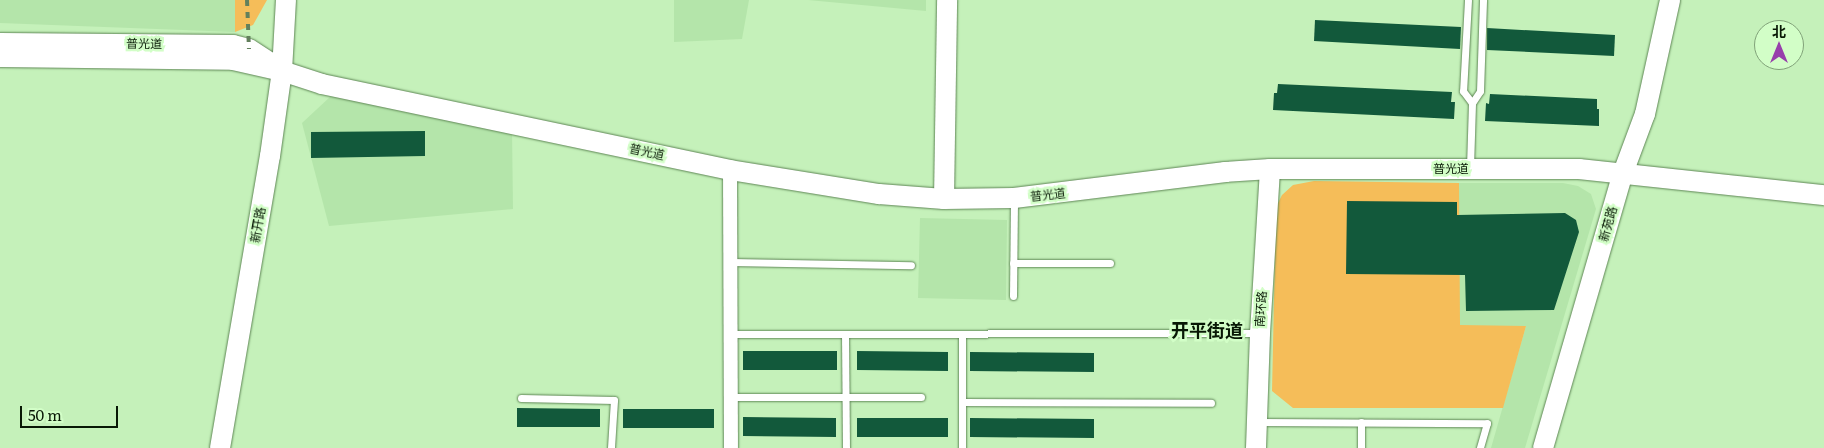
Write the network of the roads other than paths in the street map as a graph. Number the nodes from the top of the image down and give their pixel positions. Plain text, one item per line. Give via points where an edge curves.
1 (286, 0) edge
2 (947, 0) edge
3 (1468, 0) edge
4 (1484, 0) edge
5 (1670, 0) edge
6 (0, 43) edge
7 (0, 57) edge
8 (282, 71) junction
9 (1472, 103) junction
10 (1270, 169) junction
11 (730, 170) junction
12 (1470, 170) junction
13 (1623, 173) junction
14 (1824, 195) edge
15 (1014, 198) junction
16 (944, 200) junction
17 (731, 262) junction
18 (1014, 263) junction
19 (1110, 263) dead end
20 (911, 265) dead end
21 (1013, 296) dead end
22 (1260, 333) junction
23 (731, 334) junction
24 (846, 334) junction
25 (962, 334) junction
26 (732, 397) junction
27 (846, 397) junction
28 (921, 397) dead end
29 (521, 398) dead end
30 (962, 402) junction
31 (1211, 403) dead end
32 (1256, 422) junction
33 (1361, 422) junction
34 (220, 448) edge
35 (612, 448) edge
36 (731, 448) edge
37 (846, 448) edge
38 (962, 448) edge
39 (1256, 448) edge
40 (1361, 448) edge
41 (1480, 448) edge
42 (1543, 448) edge

1 - 8 street, 新开路
2 - 16 street
3 - 9 lane via 1463,91
4 - 9 lane via 1480,91
5 - 13 street, 新苑路 via 1645,114
6 - 8 street, 普光道 via 233,45 249,49
7 - 8 street, 普光道 via 233,60
8 - 11 street, 普光道 via 322,84
8 - 34 street, 新开路
9 - 12 lane
10 - 12 street, 普光道
10 - 15 street, 普光道
10 - 22 street, 南环路
11 - 16 street, 普光道 via 879,194
11 - 17 street
12 - 13 street, 普光道
13 - 14 street, 普光道
13 - 42 street, 新苑路
15 - 16 street, 普光道
15 - 18 lane
17 - 20 lane
17 - 23 street
18 - 19 lane
18 - 21 lane
22 - 25 lane
22 - 32 street, 南环路
23 - 24 lane
23 - 26 street
24 - 25 lane
24 - 27 lane
25 - 30 lane
26 - 27 lane
26 - 36 street
27 - 28 lane
27 - 37 lane
29 - 35 lane via 614,400
30 - 31 lane
30 - 38 lane
32 - 33 lane
32 - 39 street, 南环路
33 - 40 lane
33 - 41 lane via 1487,423

